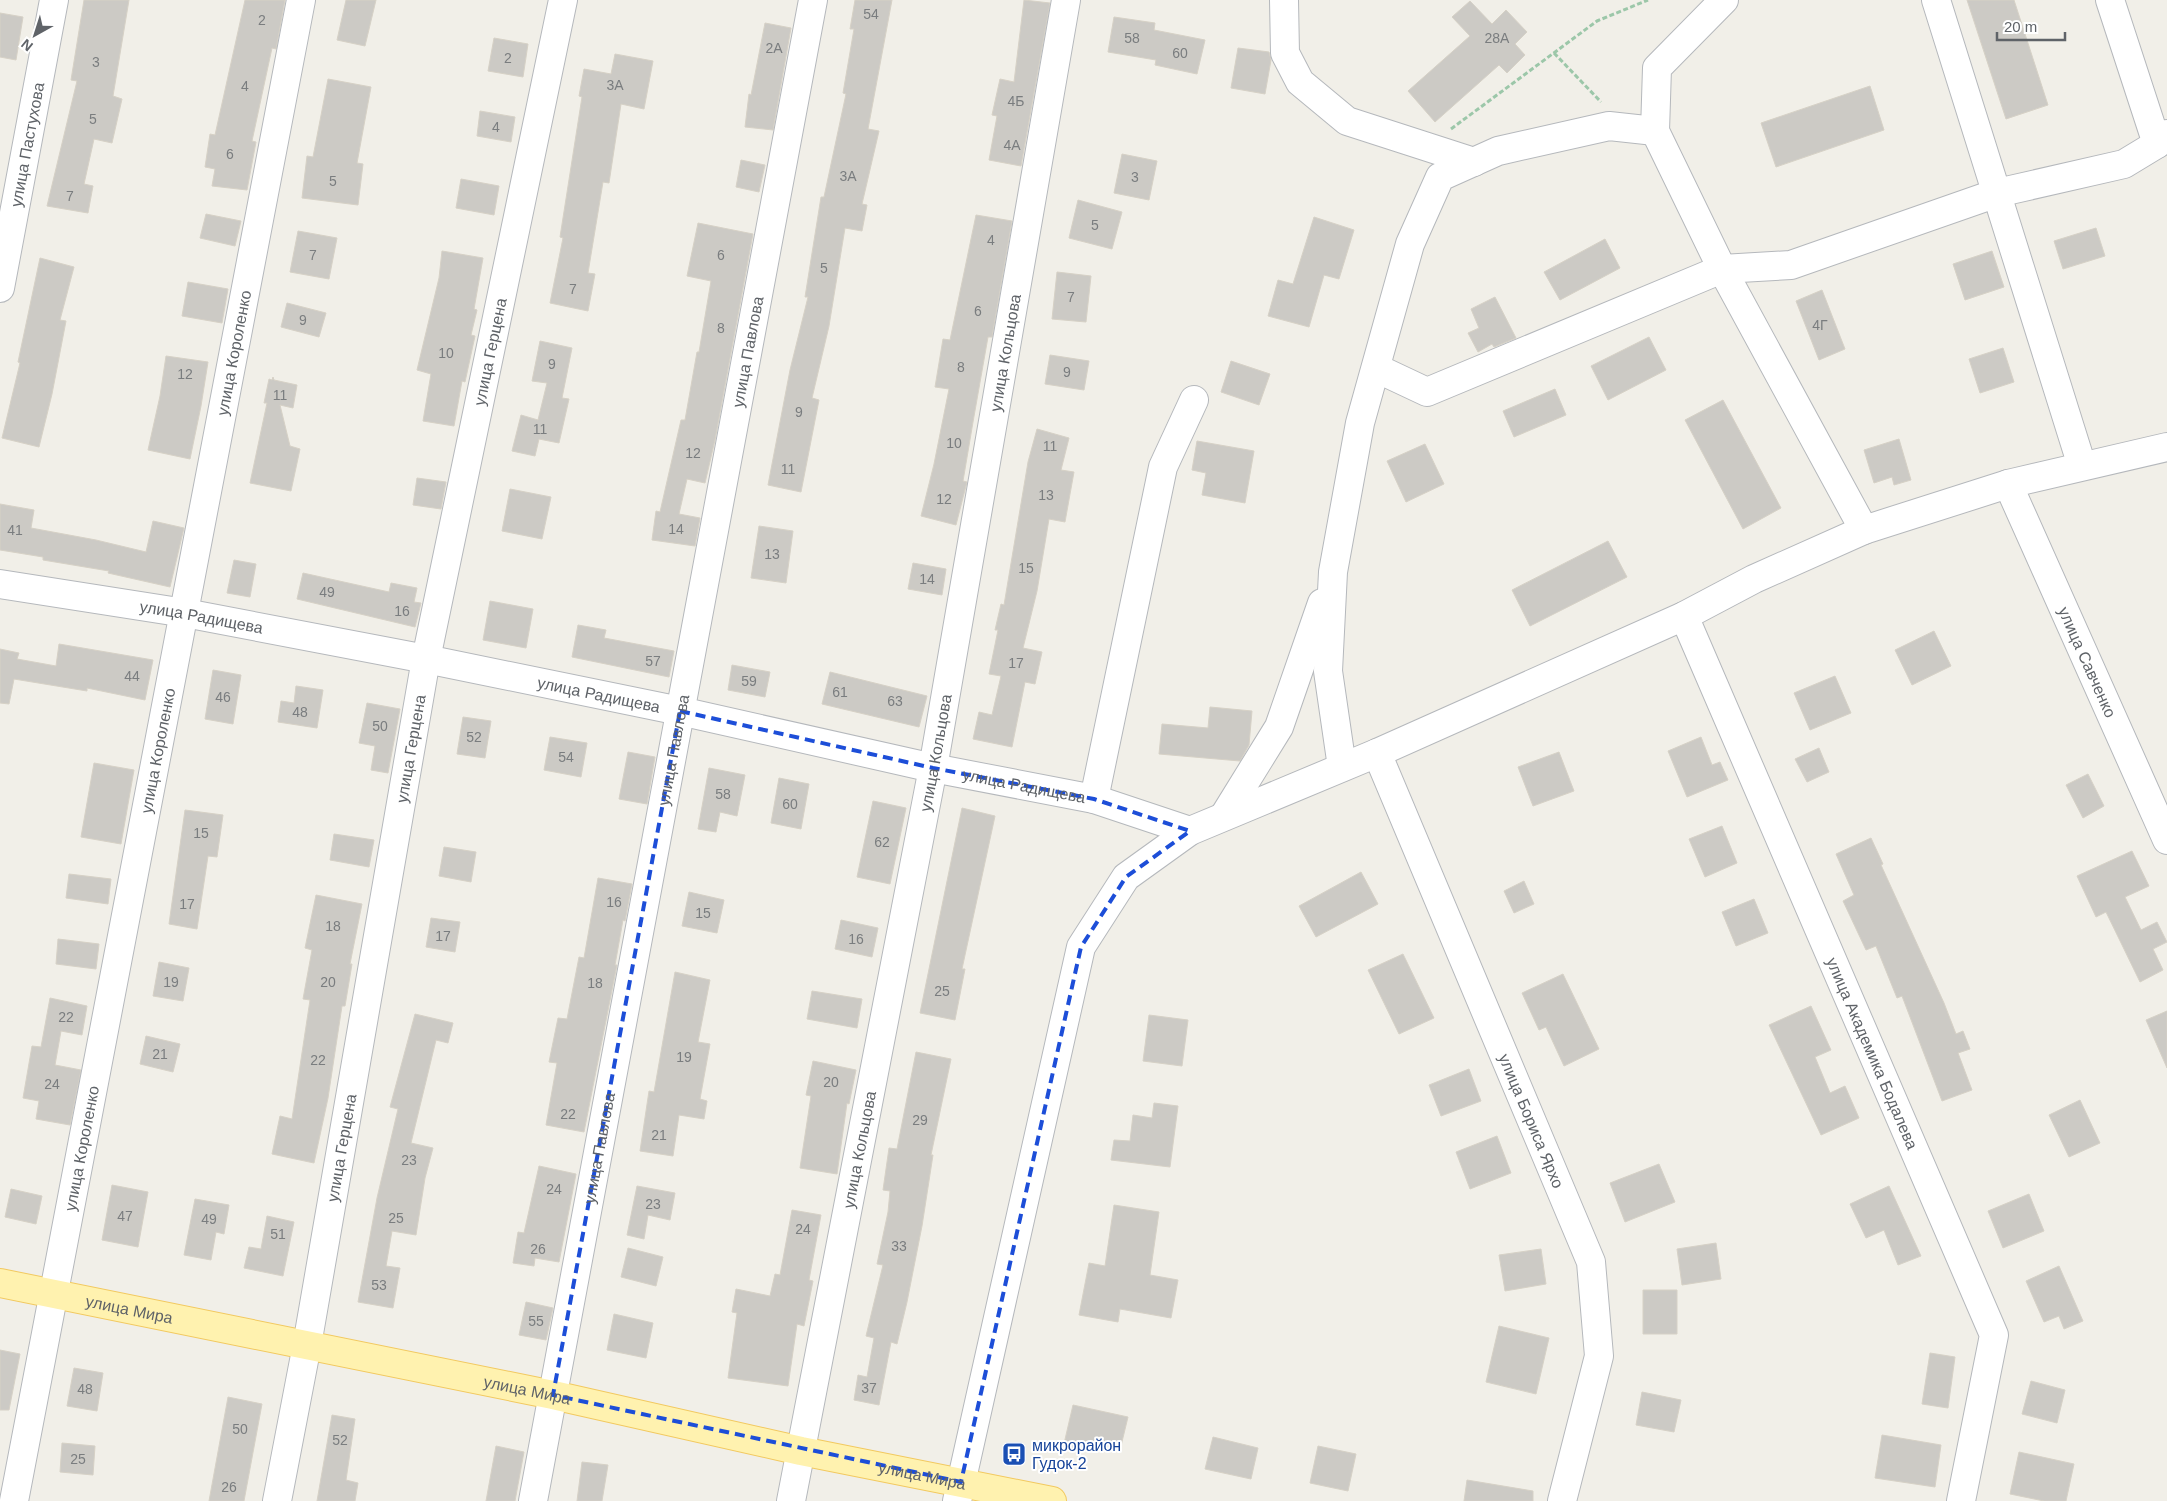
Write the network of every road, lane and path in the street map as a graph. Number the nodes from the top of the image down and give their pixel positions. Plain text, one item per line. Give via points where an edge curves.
1 (54, 0) edge
2 (301, 0) edge
3 (562, 0) edge
4 (813, 0) edge
5 (1066, 0) edge
6 (1284, 0) edge
7 (1648, 0) edge
8 (1724, 0) edge
9 (1936, 0) edge
10 (2110, 0) edge
11 (1554, 53) junction
12 (1626, 128) junction
13 (1655, 131) junction
14 (2162, 139) edge
15 (1428, 147) junction
16 (1474, 162) junction
17 (1997, 193) junction
18 (1722, 269) junction
19 (0, 288) edge
20 (1376, 368) junction
21 (1194, 400) dead end
22 (2167, 446) edge
23 (2082, 466) junction
24 (2008, 484) junction
25 (1864, 530) junction
26 (1333, 572) junction
27 (0, 584) edge
28 (184, 612) junction
29 (1684, 616) junction
30 (426, 659) junction
31 (680, 711) junction
32 (1377, 753) junction
33 (1342, 767) junction
34 (933, 768) junction
35 (1094, 799) junction
36 (1224, 816) junction
37 (1190, 831) junction
38 (2167, 840) edge
39 (0, 1283) edge
40 (54, 1294) junction
41 (307, 1345) junction
42 (553, 1396) junction
43 (801, 1451) junction
44 (959, 1492) edge
45 (14, 1501) edge
46 (277, 1501) edge
47 (533, 1501) edge
48 (792, 1501) edge
49 (1052, 1501) edge
50 (1562, 1501) edge
51 (1961, 1501) edge

1 - 19 street, улица Пастухова
2 - 28 street, улица Короленко
3 - 30 street, улица Герцена
4 - 31 street, улица Павлова
5 - 34 street, улица Кольцова
6 - 15 street via 1285,53 1300,82 1346,121
7 - 11 path via 1597,21
8 - 13 street via 1657,68
9 - 17 street
10 - 14 street
11 - 12 path
11 - 15 path
12 - 13 street
12 - 16 street via 1609,126 1498,151
13 - 18 street
14 - 17 street via 2124,164
15 - 16 street
16 - 20 street via 1440,177 1410,244
17 - 18 street via 1791,265
17 - 23 street
18 - 20 street via 1427,392
18 - 25 street
20 - 26 street via 1360,423
21 - 35 street via 1164,467
22 - 23 street
23 - 24 street
24 - 25 street
24 - 38 street, улица Савченко
25 - 29 street via 1754,579
26 - 33 street via 1328,671
26 - 36 street via 1278,727
27 - 28 street, улица Радищева
28 - 30 street, улица Радищева
28 - 40 street, улица Короленко
29 - 32 street
29 - 51 street, улица Академика Бодалева via 1994,1335
30 - 31 street, улица Радищева
30 - 41 street, улица Герцена
31 - 34 street, улица Радищева
31 - 42 street, улица Павлова
32 - 33 street
32 - 50 street, улица Бориса Ярхо via 1591,1262 1600,1356
33 - 36 street
34 - 35 street, улица Радищева
34 - 43 street, улица Кольцова
35 - 37 street, улица Радищева
36 - 37 street
37 - 44 street via 1126,877 1081,947
39 - 40 main road, улица Мира
40 - 41 main road, улица Мира
40 - 45 street, улица Короленко
41 - 42 main road, улица Мира
41 - 46 street, улица Герцена
42 - 43 main road, улица Мира
42 - 47 street, улица Павлова
43 - 44 main road, улица Мира
43 - 48 street, улица Кольцова
44 - 49 main road, улица Мира

